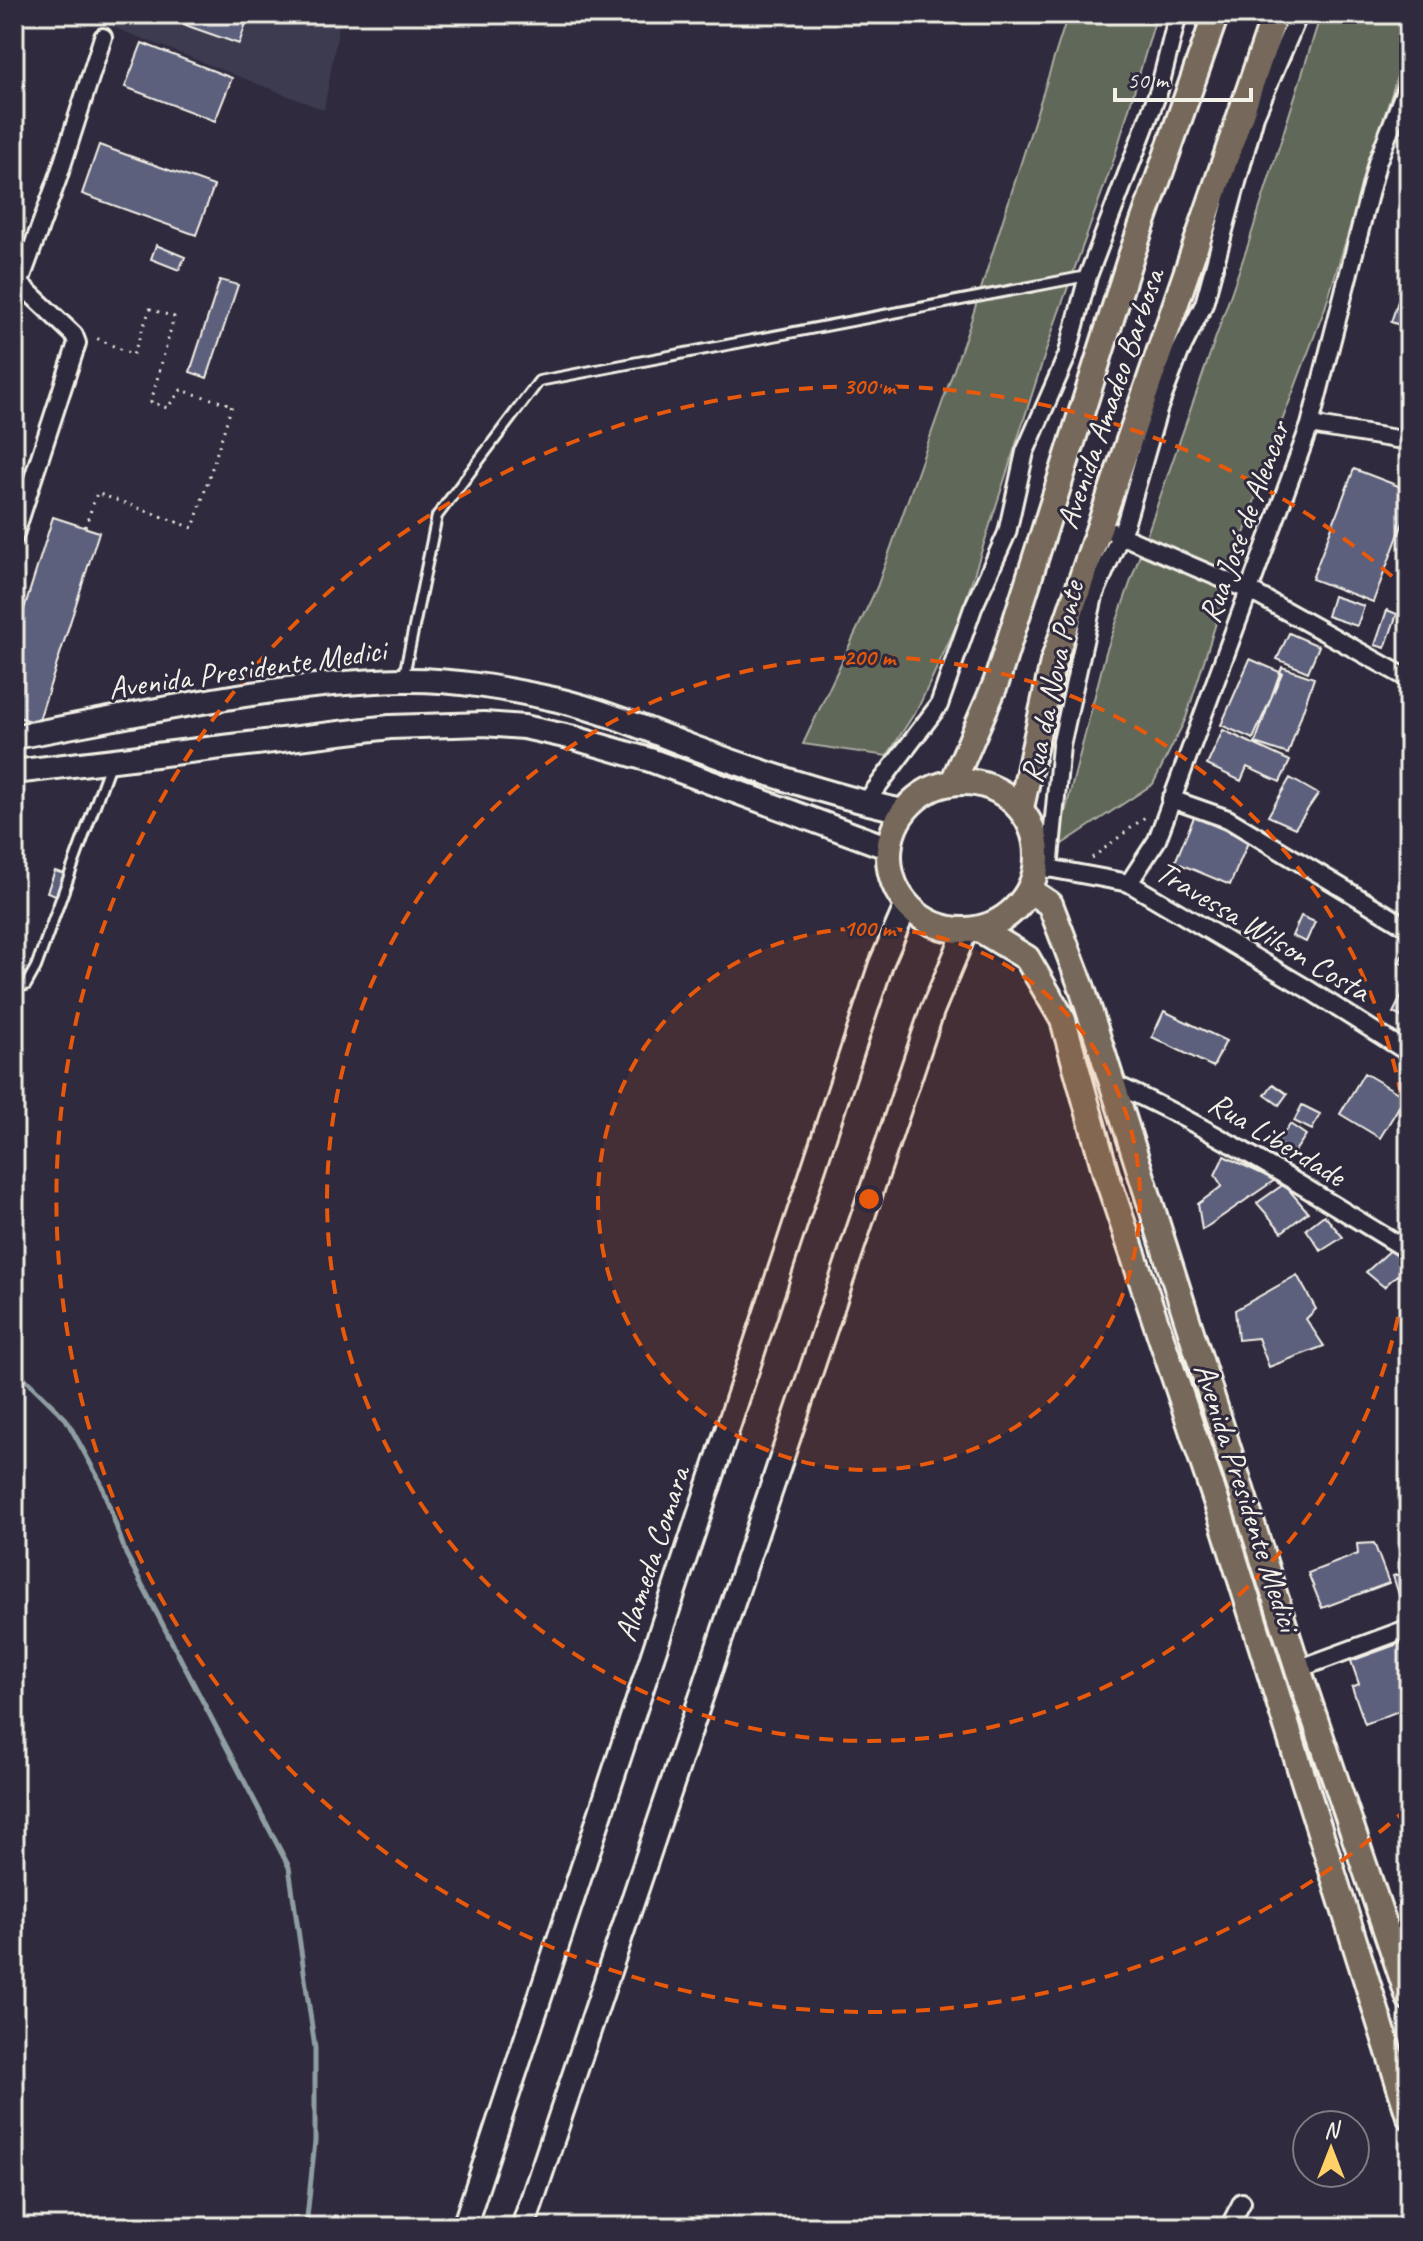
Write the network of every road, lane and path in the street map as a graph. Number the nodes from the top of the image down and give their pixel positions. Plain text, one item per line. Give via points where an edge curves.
1 (1178, 14) edge
2 (1216, 14) edge
3 (1275, 14) edge
4 (1299, 14) edge
5 (103, 37) dead end
6 (1409, 80) edge
7 (1088, 276) junction
8 (16, 286) edge
9 (77, 352) junction
10 (1310, 425) junction
11 (1409, 441) edge
12 (85, 527) dead end
13 (1110, 531) junction
14 (14, 537) edge
15 (1250, 591) junction
16 (1409, 679) edge
17 (403, 680) junction
18 (14, 737) edge
19 (112, 759) junction
20 (14, 772) edge
21 (953, 782) junction
22 (865, 803) junction
23 (1170, 803) junction
24 (1021, 808) junction
25 (903, 811) junction
26 (889, 848) junction
27 (1043, 868) junction
28 (1074, 873) junction
29 (1129, 883) junction
30 (1029, 890) junction
31 (907, 904) junction
32 (1409, 928) edge
33 (973, 929) junction
34 (14, 987) edge
35 (1409, 1053) edge
36 (1112, 1083) junction
37 (1409, 1251) edge
38 (1409, 1628) edge
39 (1298, 1669) junction
40 (1401, 1945) edge
41 (1409, 1998) edge
42 (1409, 2116) edge
43 (1242, 2202) dead end
44 (464, 2227) edge
45 (523, 2227) edge
46 (1229, 2227) edge

1 - 7 street via 1159,90
2 - 21 main road, Avenida Amadeo Barbosa via 1129,262 996,683
3 - 13 main road, Avenida Amadeo Barbosa
4 - 13 street, Rua da Nova Ponte via 1255,116 1216,268
5 - 8 street via 55,188
6 - 10 street, Rua José de Alencar via 1377,163
7 - 17 lane via 539,381 437,516
7 - 22 street via 1067,356 1025,452 1007,533 973,608 939,705
8 - 9 street via 74,335
9 - 12 path via 94,337 133,355 150,309 174,317 151,402 167,408 181,390 232,405 193,528 97,493
9 - 14 street
10 - 11 street
10 - 15 street, Rua José de Alencar
13 - 15 street
13 - 24 main road, Avenida Amadeo Barbosa via 1053,662
13 - 27 street, Rua da Nova Ponte via 1061,746
15 - 16 street
15 - 23 street, Rua José de Alencar
17 - 18 street, Avenida Presidente Medici via 204,701
17 - 22 street, Avenida Presidente Medici via 500,689 594,710
19 - 20 street
19 - 26 street via 390,727 524,727 650,760
19 - 34 lane via 36,967 26,985
21 - 24 main road via 990,787
21 - 25 main road via 934,787
22 - 25 street, Avenida Presidente Medici
23 - 28 path via 1137,820
23 - 29 street, Rua José de Alencar via 1157,840
23 - 32 street via 1228,819
24 - 27 main road via 1034,830
25 - 26 main road
26 - 31 main road via 889,866
27 - 28 street
27 - 30 main road
28 - 29 street
29 - 35 street, Travessa Wilson Costa
30 - 33 main road via 1013,911
30 - 36 main road, Avenida Presidente Medici via 1050,904 1060,926
31 - 33 main road via 944,927
31 - 44 street, Alameda Comara via 881,964
33 - 42 main road, Avenida Presidente Medici via 1027,958 1063,1020 1106,1174 1219,1510
33 - 45 street via 932,1011
36 - 37 street, Rua Liberdade via 1231,1142
36 - 39 main road, Avenida Presidente Medici
38 - 39 street
39 - 40 main road, Avenida Presidente Medici
40 - 41 main road, Avenida Presidente Medici
43 - 46 street

